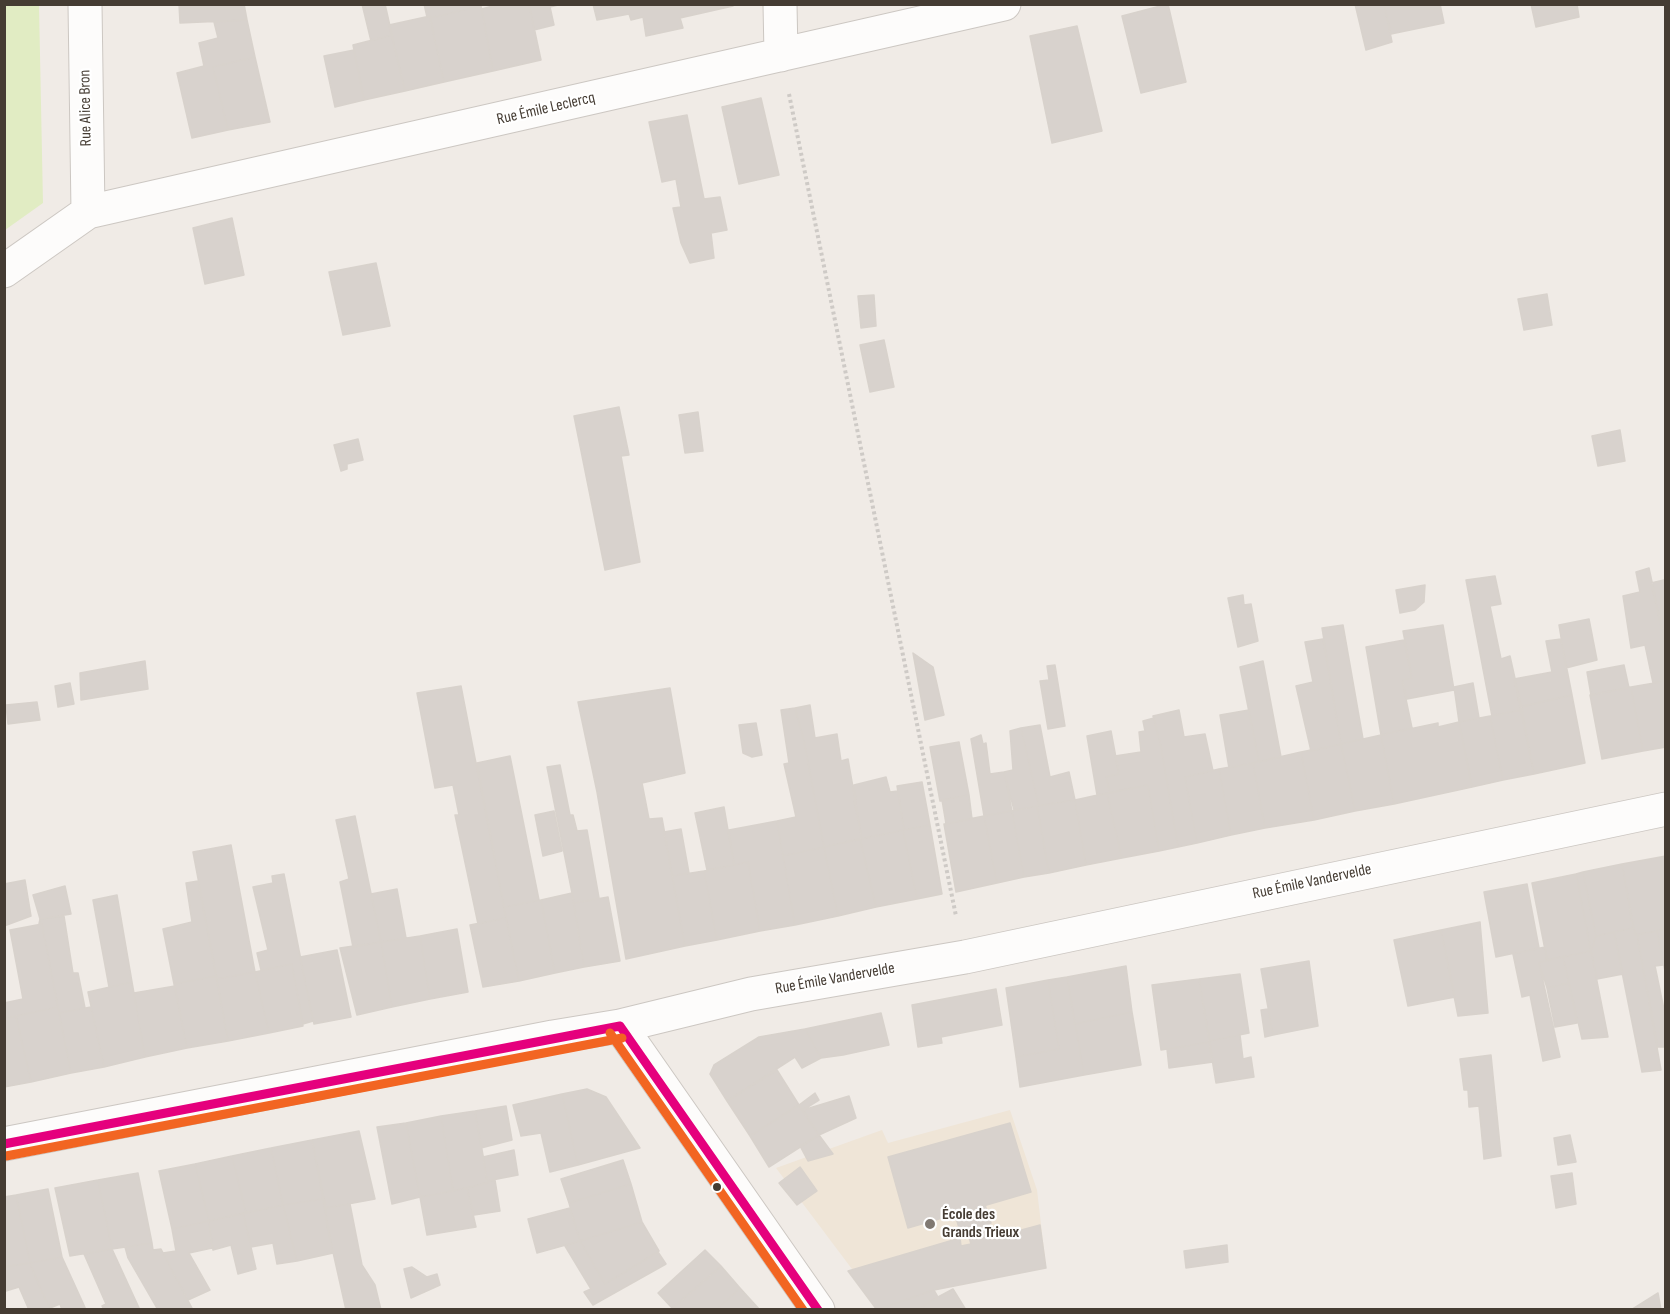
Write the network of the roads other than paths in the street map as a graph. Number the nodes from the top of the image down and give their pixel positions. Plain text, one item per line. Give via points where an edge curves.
1 (85, 4) edge
2 (780, 4) edge
3 (1004, 4) edge
4 (781, 55) junction
5 (88, 212) junction
6 (4, 271) edge
7 (1665, 809) edge
8 (620, 1026) junction
9 (4, 1144) edge
10 (818, 1310) edge

1 - 5 street, Rue Alice Bron
2 - 4 street
3 - 4 street, Rue Émile Leclercq
4 - 5 street, Rue Émile Leclercq
5 - 6 street
7 - 8 street, Rue Émile Vandervelde via 965,957 751,994
8 - 9 street, Rue Émile Vandervelde
8 - 10 street

